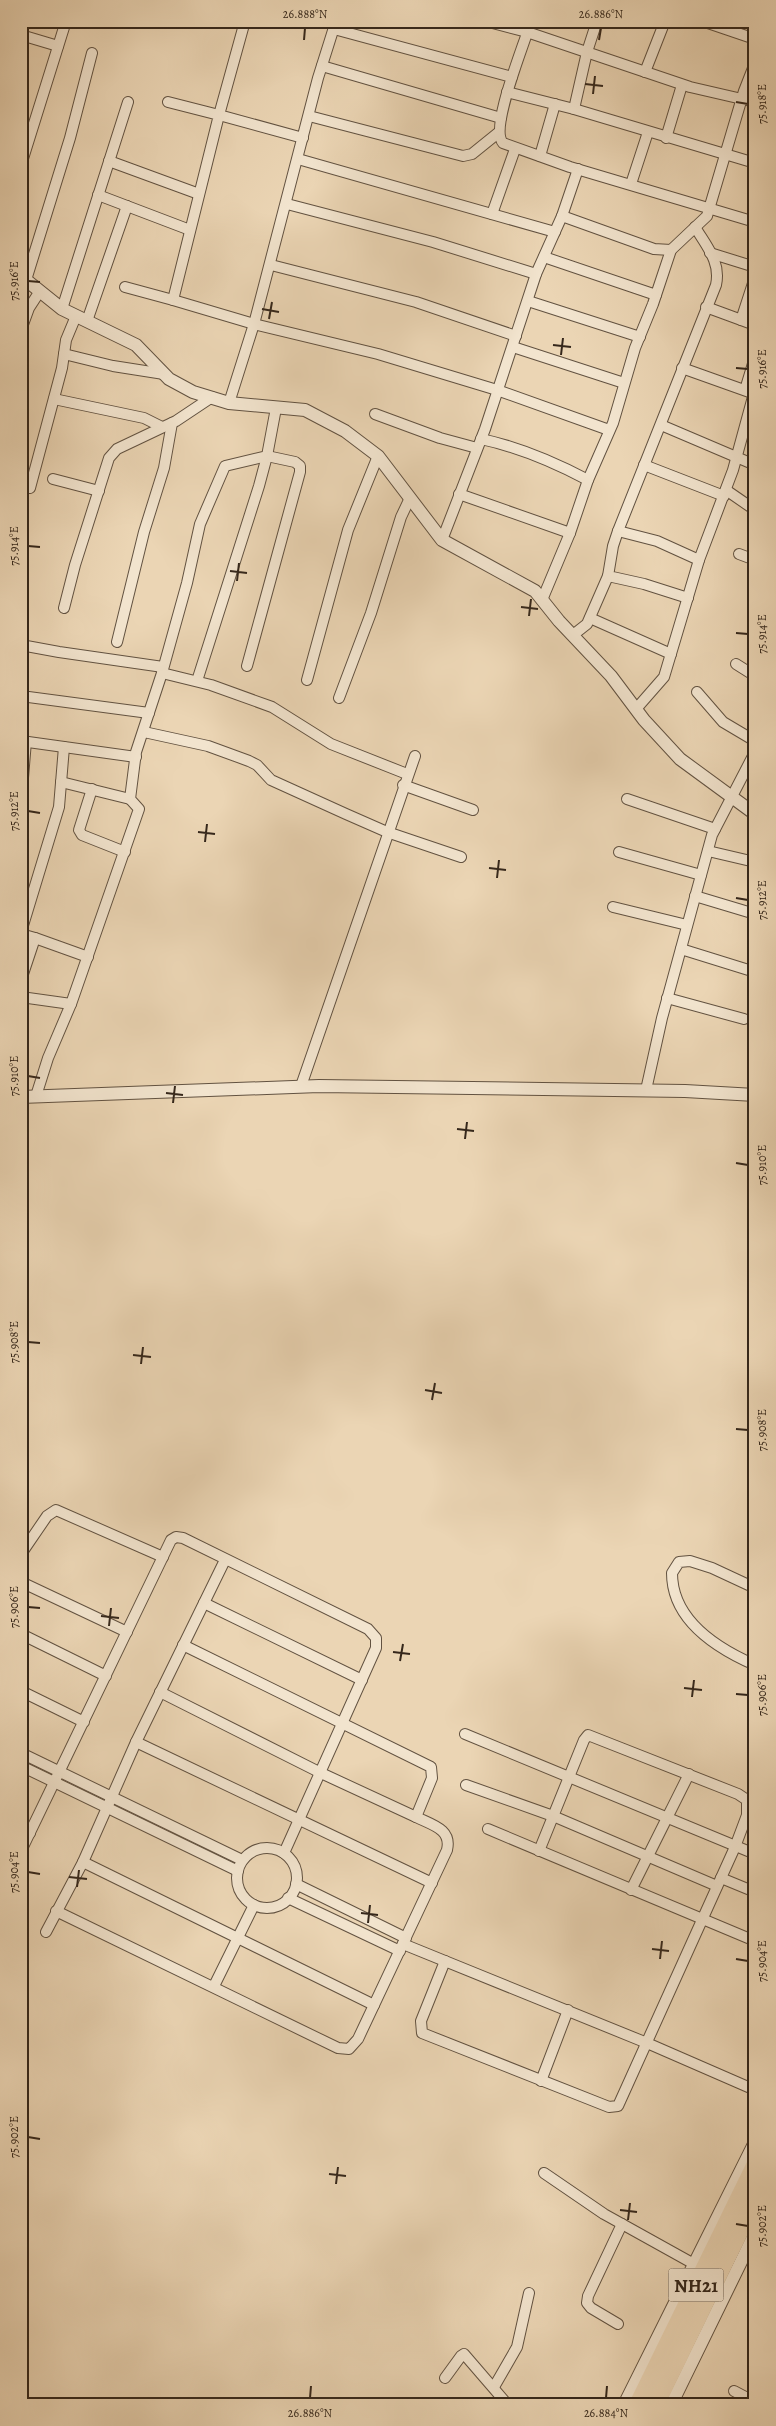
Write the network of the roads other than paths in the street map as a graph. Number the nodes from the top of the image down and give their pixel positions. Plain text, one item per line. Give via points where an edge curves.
1 (66, 21) edge
2 (245, 21) edge
3 (485, 21) edge
4 (531, 21) edge
5 (597, 21) edge
6 (665, 21) edge
7 (702, 21) edge
8 (335, 25) edge
9 (527, 32) junction
10 (21, 35) edge
11 (755, 39) edge
12 (58, 46) junction
13 (587, 52) junction
14 (92, 53) dead end
15 (755, 63) edge
16 (322, 66) junction
17 (645, 72) junction
18 (512, 77) junction
19 (682, 85) junction
20 (506, 92) junction
21 (742, 98) junction
22 (128, 102) dead end
23 (168, 102) dead end
24 (755, 102) edge
25 (554, 104) junction
26 (574, 109) junction
27 (219, 115) junction
28 (309, 116) junction
29 (502, 118) junction
30 (648, 132) junction
31 (498, 133) junction
32 (303, 138) junction
33 (666, 138) junction
34 (514, 149) junction
35 (727, 155) junction
36 (540, 156) junction
37 (298, 159) junction
38 (109, 161) junction
39 (755, 163) edge
40 (21, 164) edge
41 (578, 169) junction
42 (631, 184) junction
43 (199, 194) junction
44 (98, 195) junction
45 (287, 204) junction
46 (127, 206) junction
47 (709, 210) junction
48 (492, 214) junction
49 (562, 216) junction
50 (755, 222) edge
51 (695, 227) junction
52 (190, 230) junction
53 (555, 232) junction
54 (671, 250) junction
55 (710, 252) junction
56 (544, 257) junction
57 (271, 265) junction
58 (755, 267) edge
59 (536, 274) junction
60 (755, 277) edge
61 (24, 278) edge
62 (125, 287) dead end
63 (40, 291) junction
64 (656, 295) junction
65 (172, 300) junction
66 (528, 301) junction
67 (706, 307) junction
68 (62, 309) junction
69 (81, 318) junction
70 (741, 320) junction
71 (254, 324) junction
72 (755, 325) edge
73 (21, 330) edge
74 (516, 336) junction
75 (640, 337) junction
76 (513, 347) junction
77 (64, 354) junction
78 (755, 357) edge
79 (682, 368) junction
80 (164, 374) junction
81 (624, 383) junction
82 (497, 390) junction
83 (751, 393) edge
84 (212, 397) junction
85 (54, 399) junction
86 (229, 403) junction
87 (276, 408) junction
88 (375, 414) dead end
89 (167, 425) junction
90 (661, 425) junction
91 (609, 430) junction
92 (479, 444) junction
93 (267, 456) junction
94 (378, 456) junction
95 (736, 457) junction
96 (755, 465) edge
97 (644, 466) junction
98 (53, 478) dead end
99 (588, 480) junction
100 (21, 485) edge
101 (99, 491) junction
102 (725, 493) junction
103 (459, 494) junction
104 (410, 498) junction
105 (755, 510) edge
106 (618, 531) junction
107 (570, 533) junction
108 (442, 540) junction
109 (739, 554) dead end
110 (699, 560) junction
111 (755, 560) edge
112 (608, 576) junction
113 (688, 598) junction
114 (542, 600) junction
115 (64, 608) dead end
116 (590, 618) junction
117 (573, 635) junction
118 (117, 642) dead end
119 (21, 645) edge
120 (671, 654) junction
121 (736, 664) dead end
122 (246, 666) dead end
123 (163, 670) junction
124 (755, 676) edge
125 (307, 680) dead end
126 (197, 681) junction
127 (697, 692) dead end
128 (21, 696) edge
129 (339, 698) dead end
130 (636, 709) junction
131 (149, 713) junction
132 (144, 732) junction
133 (24, 741) edge
134 (755, 741) edge
135 (64, 747) junction
136 (755, 752) edge
137 (414, 756) dead end
138 (136, 757) junction
139 (407, 774) junction
140 (61, 782) junction
141 (403, 785) junction
142 (92, 789) junction
143 (731, 796) junction
144 (130, 799) junction
145 (627, 799) dead end
146 (21, 802) edge
147 (473, 810) dead end
148 (755, 814) edge
149 (715, 829) junction
150 (387, 832) junction
151 (708, 851) junction
152 (125, 852) junction
153 (619, 852) dead end
154 (461, 857) dead end
155 (755, 862) edge
156 (701, 875) junction
157 (695, 896) junction
158 (613, 907) dead end
159 (755, 914) edge
160 (687, 925) junction
161 (21, 933) edge
162 (35, 938) junction
163 (681, 949) junction
164 (88, 957) junction
165 (755, 972) edge
166 (22, 974) edge
167 (21, 997) edge
168 (667, 998) junction
169 (71, 1004) junction
170 (744, 1019) dead end
171 (301, 1086) junction
172 (646, 1090) junction
173 (755, 1095) edge
174 (36, 1096) junction
175 (21, 1097) edge
176 (21, 1554) edge
177 (163, 1557) junction
178 (225, 1560) junction
179 (21, 1582) edge
180 (755, 1588) edge
181 (204, 1603) junction
182 (127, 1632) junction
183 (21, 1634) edge
184 (183, 1645) junction
185 (755, 1665) edge
186 (106, 1676) junction
187 (362, 1680) junction
188 (21, 1691) edge
189 (160, 1692) junction
190 (84, 1722) junction
191 (344, 1724) junction
192 (466, 1734) dead end
193 (136, 1742) junction
194 (21, 1753) edge
195 (21, 1766) edge
196 (60, 1772) junction
197 (321, 1773) junction
198 (689, 1774) junction
199 (570, 1776) junction
200 (55, 1782) junction
201 (466, 1785) dead end
202 (111, 1797) junction
203 (106, 1807) junction
204 (553, 1816) junction
205 (416, 1817) junction
206 (667, 1817) junction
207 (299, 1821) junction
208 (26, 1830) edge
209 (488, 1830) dead end
210 (735, 1847) junction
211 (21, 1851) edge
212 (539, 1851) junction
213 (284, 1853) junction
214 (647, 1854) junction
215 (755, 1854) edge
216 (242, 1860) junction
217 (82, 1862) junction
218 (238, 1871) junction
219 (719, 1882) junction
220 (432, 1883) junction
221 (296, 1884) junction
222 (631, 1890) junction
223 (755, 1892) edge
224 (288, 1898) junction
225 (254, 1905) junction
226 (56, 1911) junction
227 (702, 1920) junction
228 (46, 1932) dead end
229 (237, 1939) junction
230 (755, 1942) edge
231 (403, 1944) junction
232 (445, 1961) junction
233 (214, 1986) junction
234 (374, 2005) junction
235 (568, 2010) junction
236 (647, 2043) junction
237 (541, 2081) junction
238 (755, 2090) edge
239 (755, 2142) edge
240 (755, 2166) edge
241 (544, 2173) dead end
242 (750, 2202) edge
243 (622, 2224) junction
244 (755, 2233) edge
245 (694, 2264) junction
246 (529, 2293) dead end
247 (618, 2324) dead end
248 (445, 2378) dead end
249 (494, 2387) junction
250 (734, 2391) dead end
251 (755, 2402) edge
252 (508, 2405) edge
253 (624, 2405) edge
254 (638, 2405) edge
255 (655, 2405) edge
256 (672, 2405) edge

1 - 12 street
2 - 27 street
3 - 9 street
4 - 9 street
5 - 13 street
6 - 17 street
7 - 11 street
8 - 16 street
8 - 18 street
9 - 13 street
9 - 18 street
10 - 12 street
12 - 40 street
13 - 17 street
13 - 26 street
14 - 61 street via 70,138
15 - 21 street
16 - 28 street
16 - 29 street
17 - 19 street
18 - 20 street
19 - 21 street
19 - 33 street
20 - 25 street
20 - 29 street
21 - 24 street
21 - 35 street
22 - 38 street
23 - 27 street
25 - 26 street
25 - 36 street
26 - 30 street
27 - 32 street
27 - 43 street
28 - 31 street via 463,156 472,154
28 - 32 street
29 - 31 street
30 - 33 street
30 - 42 street
31 - 34 street via 503,143
32 - 37 street
33 - 35 street
34 - 36 street
34 - 48 street
35 - 39 street
35 - 47 street
36 - 41 street
37 - 45 street
37 - 48 street
38 - 43 street
38 - 44 street
41 - 42 street
41 - 49 street
42 - 47 street
43 - 52 street
44 - 46 street
44 - 68 street
45 - 57 street
45 - 59 street via 433,242
46 - 52 street
46 - 69 street
47 - 50 street
47 - 51 street
48 - 53 street
49 - 53 street
49 - 54 street via 654,249
51 - 54 street
51 - 55 street
52 - 65 street
53 - 56 street
54 - 64 street
55 - 58 street
55 - 67 street via 718,273
56 - 59 street
56 - 64 street
57 - 71 street
57 - 74 street via 416,302
59 - 66 street
60 - 70 street
61 - 63 street
62 - 65 street
63 - 68 street
63 - 73 street
64 - 75 street
65 - 71 street
66 - 74 street
66 - 75 street
67 - 70 street
67 - 79 street
68 - 69 street
69 - 77 street via 66,340
69 - 80 street via 136,345
70 - 72 street
71 - 82 street via 378,354
71 - 86 street
74 - 76 street
75 - 81 street
76 - 81 street
76 - 82 street
77 - 80 street
77 - 85 street
78 - 83 street
79 - 83 street
79 - 90 street
80 - 84 street via 193,392
81 - 91 street
82 - 91 street
82 - 92 street
83 - 95 street
84 - 86 street
84 - 89 street
85 - 89 street
85 - 100 street via 30,488
86 - 87 street
87 - 93 street
87 - 94 street via 305,410 345,431
88 - 92 street via 440,438
89 - 101 street via 113,453
89 - 118 street via 164,468 144,532
90 - 95 street
90 - 97 street
91 - 99 street
92 - 99 street via 505,444 556,463
92 - 103 street
93 - 122 street via 295,462 300,466 300,472
93 - 123 street via 225,466 213,489 200,524
93 - 126 street
94 - 104 street
94 - 125 street via 348,530
95 - 96 street
95 - 102 street
97 - 102 street
97 - 106 street
98 - 101 street
99 - 107 street
101 - 115 street
102 - 105 street
102 - 110 street
103 - 107 street
103 - 108 street
104 - 108 street
104 - 129 street
106 - 110 street via 657,541
106 - 112 street
107 - 114 street
108 - 114 street via 535,591
109 - 111 street
110 - 113 street
112 - 113 street
112 - 116 street
113 - 120 street
114 - 117 street
116 - 117 street
116 - 120 street
117 - 130 street
119 - 123 street
120 - 130 street via 664,677
121 - 124 street
123 - 126 street
123 - 131 street
126 - 139 street via 272,707 331,744
127 - 134 street via 723,722
128 - 131 street
130 - 143 street via 680,759
131 - 132 street
132 - 138 street
132 - 150 street via 208,746 249,761 271,780
133 - 135 street
133 - 146 street
135 - 138 street
135 - 140 street
136 - 143 street
137 - 139 street
138 - 144 street
139 - 141 street
140 - 142 street
140 - 161 street via 55,826
141 - 147 street
141 - 150 street
142 - 144 street
142 - 152 street via 79,830
143 - 148 street
143 - 149 street
144 - 152 street via 139,809
145 - 149 street
149 - 151 street
150 - 154 street
150 - 171 street
151 - 155 street
151 - 156 street
152 - 164 street
153 - 156 street
156 - 157 street
157 - 159 street
157 - 160 street
158 - 160 street
160 - 163 street
161 - 162 street
162 - 164 street
162 - 166 street
163 - 165 street
163 - 168 street
164 - 169 street
167 - 169 street
168 - 170 street
168 - 172 street
169 - 174 street
171 - 172 street
171 - 174 street
172 - 173 street
174 - 175 street
176 - 177 street via 47,1516 56,1510
177 - 178 street via 176,1536
177 - 182 street
178 - 181 street
178 - 187 street via 374,1634 376,1648
179 - 182 street
180 - 185 street via 697,1563 679,1562 672,1573 675,1598 683,1613 722,1649
181 - 184 street
181 - 187 street
182 - 186 street
183 - 186 street
184 - 189 street
184 - 191 street
186 - 190 street
187 - 191 street
188 - 190 street
189 - 193 street
189 - 197 street
190 - 196 street
191 - 197 street
191 - 205 street via 431,1767 432,1778
192 - 199 street
193 - 202 street
193 - 207 street
194 - 196 street
195 - 200 street
196 - 200 street
196 - 202 street
197 - 205 street
197 - 207 street
198 - 199 street via 590,1735 584,1740
198 - 206 street
198 - 210 street via 747,1800 747,1814
199 - 204 street
199 - 206 street
200 - 203 street
200 - 208 street
201 - 204 street
202 - 203 street
202 - 216 street
203 - 217 street
203 - 218 street
204 - 212 street
204 - 214 street
205 - 220 street via 445,1831 449,1839
206 - 210 street
206 - 214 street
207 - 213 street
207 - 220 street
208 - 211 street
209 - 212 street
210 - 215 street
210 - 219 street
212 - 222 street
213 - 216 street via 274,1848 262,1848
213 - 221 street via 294,1867
214 - 219 street
214 - 222 street
216 - 218 street
217 - 226 street
217 - 229 street
218 - 225 street via 241,1893
219 - 223 street
219 - 227 street
220 - 231 street
221 - 224 street
221 - 231 street
222 - 227 street
224 - 225 street via 271,1907
224 - 231 street
225 - 229 street
226 - 228 street
226 - 233 street
227 - 230 street
227 - 236 street
229 - 233 street
229 - 234 street
231 - 232 street
231 - 234 street
232 - 235 street
232 - 237 street via 421,2021 422,2033
233 - 234 street via 344,2050 354,2046
235 - 236 street
235 - 237 street
236 - 237 street via 615,2108
236 - 238 street
239 - 245 street
240 - 242 highway, NH21
241 - 243 street
242 - 254 highway, NH21
242 - 255 highway, NH21
243 - 245 street
243 - 247 street via 587,2303
244 - 256 street
245 - 253 street
246 - 249 street via 517,2348
248 - 249 street via 464,2354
249 - 252 street
250 - 251 street

